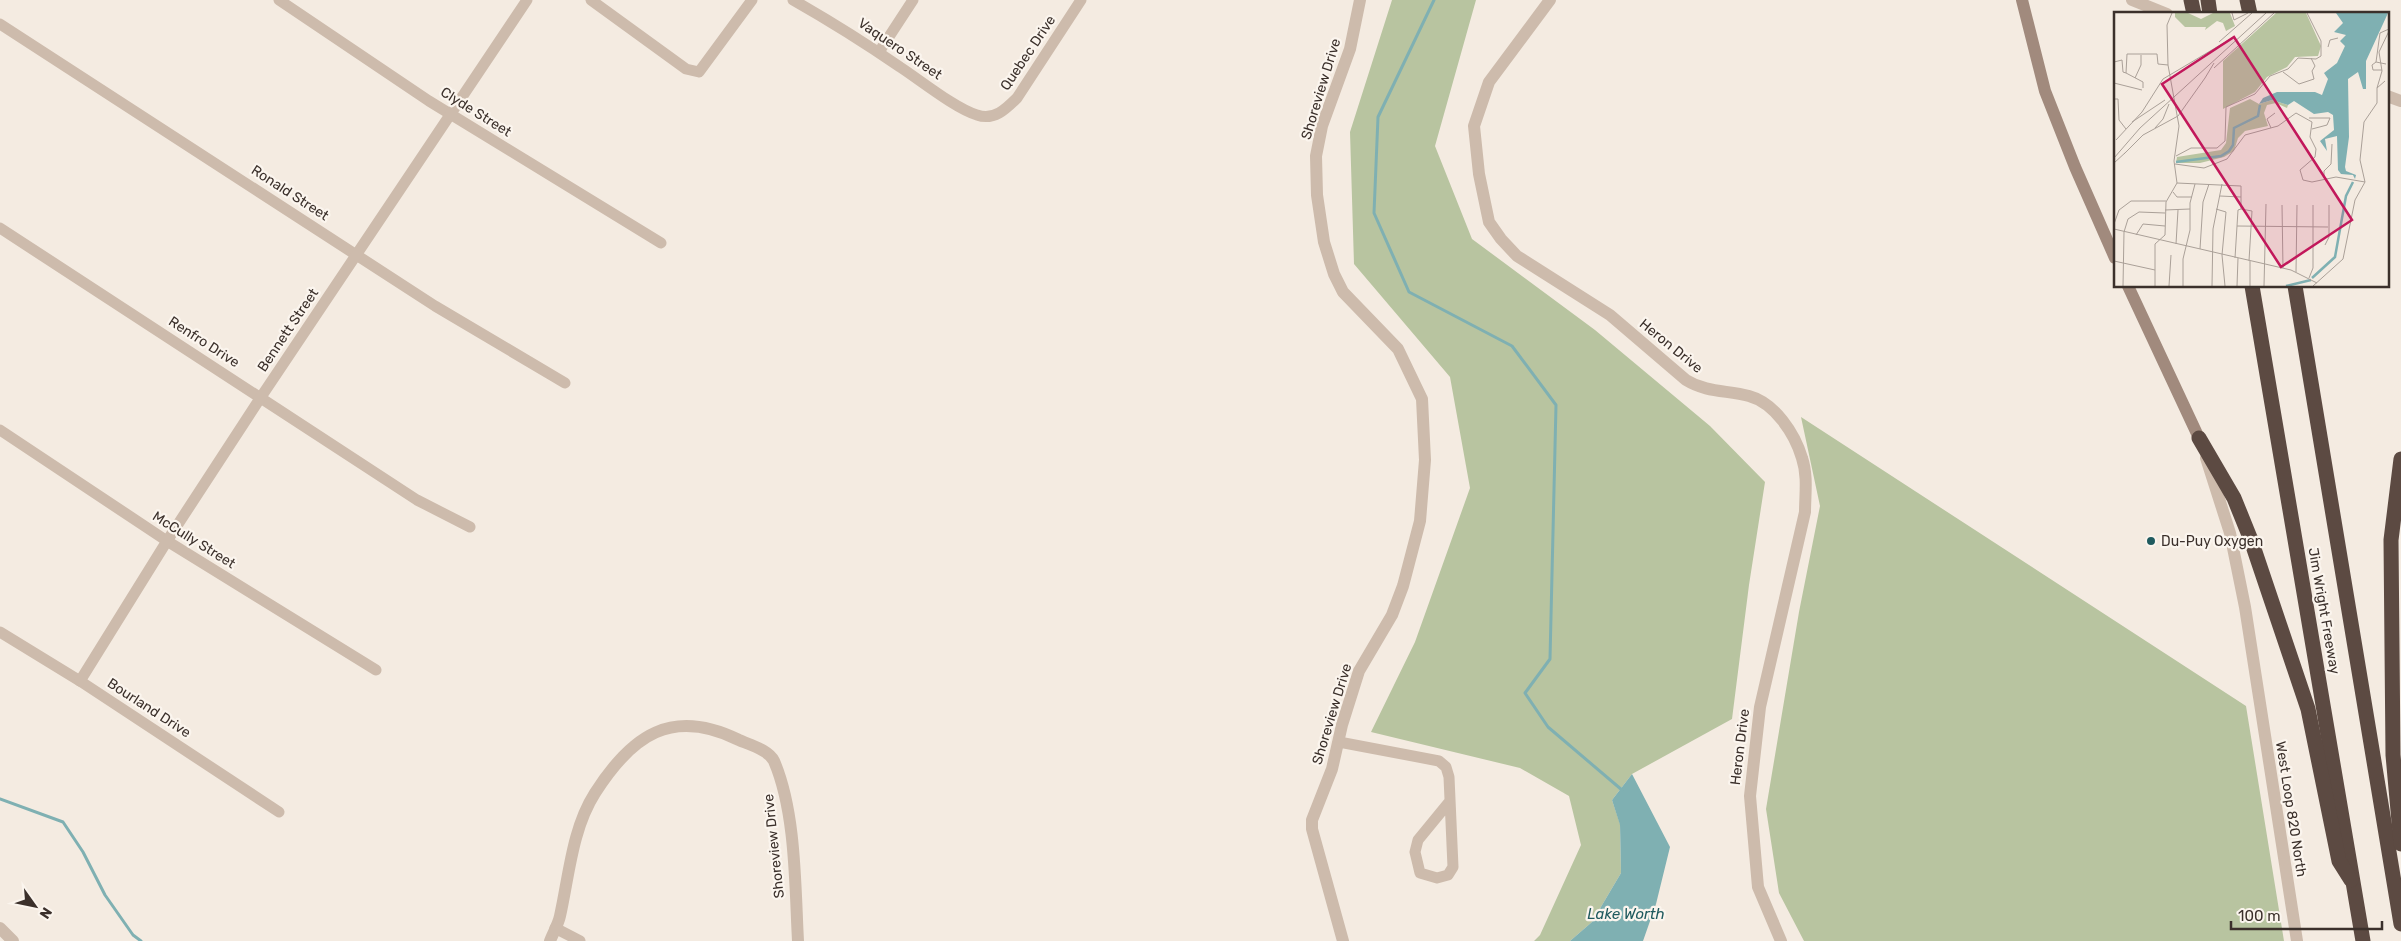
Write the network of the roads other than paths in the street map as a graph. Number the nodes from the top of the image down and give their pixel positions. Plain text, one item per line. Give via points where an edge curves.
1 (279, 0) edge
2 (527, 0) edge
3 (591, 0) edge
4 (752, 0) edge
5 (793, 0) edge
6 (914, 0) edge
7 (1081, 0) edge
8 (1360, 0) edge
9 (1550, 0) edge
10 (2132, 0) edge
11 (2022, 1) edge
12 (2162, 12) edge
13 (0, 24) edge
14 (878, 52) junction
15 (2388, 96) edge
16 (2401, 101) edge
17 (452, 115) junction
18 (993, 115) joint
19 (0, 228) edge
20 (661, 243) dead end
21 (357, 256) junction
22 (2114, 256) edge
23 (2129, 288) edge
24 (2252, 288) edge
25 (2295, 288) edge
26 (565, 383) dead end
27 (261, 397) junction
28 (0, 430) edge
29 (2199, 438) junction
30 (2401, 459) edge
31 (470, 527) dead end
32 (167, 541) junction
33 (0, 632) edge
34 (376, 670) dead end
35 (80, 681) junction
36 (1339, 742) junction
37 (1450, 801) junction
38 (279, 812) dead end
39 (2401, 844) edge
40 (2355, 885) junction
41 (2401, 923) edge
42 (0, 928) edge
43 (555, 928) junction
44 (13, 941) edge
45 (550, 941) edge
46 (580, 941) edge
47 (798, 941) edge
48 (1343, 941) edge
49 (1781, 941) edge
50 (2298, 941) edge
51 (2363, 941) edge

1 - 17 street, Clyde Street
2 - 17 street, Bennett Street
3 - 4 street via 686,69 699,72
5 - 14 street, Vaquero Street
6 - 14 street
7 - 18 street, Quebec Drive via 1017,98 1004,111
8 - 36 street, Shoreview Drive via 1350,48 1322,126 1316,156 1317,195 1324,242 1343,292 1398,349 1422,399 1425,460 1420,522 1403,586 1392,614 1360,670
9 - 49 street, Heron Drive via 1489,82 1474,126 1489,222 1517,256 1610,315 1698,388 1749,395 1762,401 1782,421 1802,459 1806,481 1804,512 1760,707 1750,796 1758,887
10 - 12 street
11 - 22 main road via 2046,91
13 - 21 street, Ronald Street
14 - 18 street, Vaquero Street via 977,115
15 - 16 street
17 - 20 street, Clyde Street
17 - 21 street, Bennett Street
19 - 27 street, Renfro Drive
21 - 26 street, Ronald Street
21 - 27 street, Bennett Street
23 - 29 main road
24 - 40 highway, Jim Wright Freeway
25 - 41 highway, Jim Wright Freeway
27 - 31 street, Renfro Drive via 417,500
27 - 32 street, Bennett Street
28 - 32 street, McCully Street
29 - 40 highway via 2234,498 2266,581 2308,708 2339,860
29 - 50 street, West Loop 820 North via 2230,533
30 - 39 highway via 2391,540 2393,756
32 - 34 street, McCully Street
32 - 35 street, Bennett Street
33 - 35 street, Bourland Drive
35 - 38 street, Bourland Drive
36 - 37 street via 1439,761 1446,767 1449,777
36 - 48 street, Shoreview Drive via 1312,820 1312,829
37 - 37 street via 1453,867 1448,875 1437,878 1420,873 1415,852 1418,840
40 - 51 highway, Jim Wright Freeway
42 - 44 street
43 - 45 street, Shoreview Drive
43 - 46 street
43 - 47 street, Shoreview Drive via 585,814 594,794 613,767 648,735 668,727 700,726 723,732 773,759 786,802

